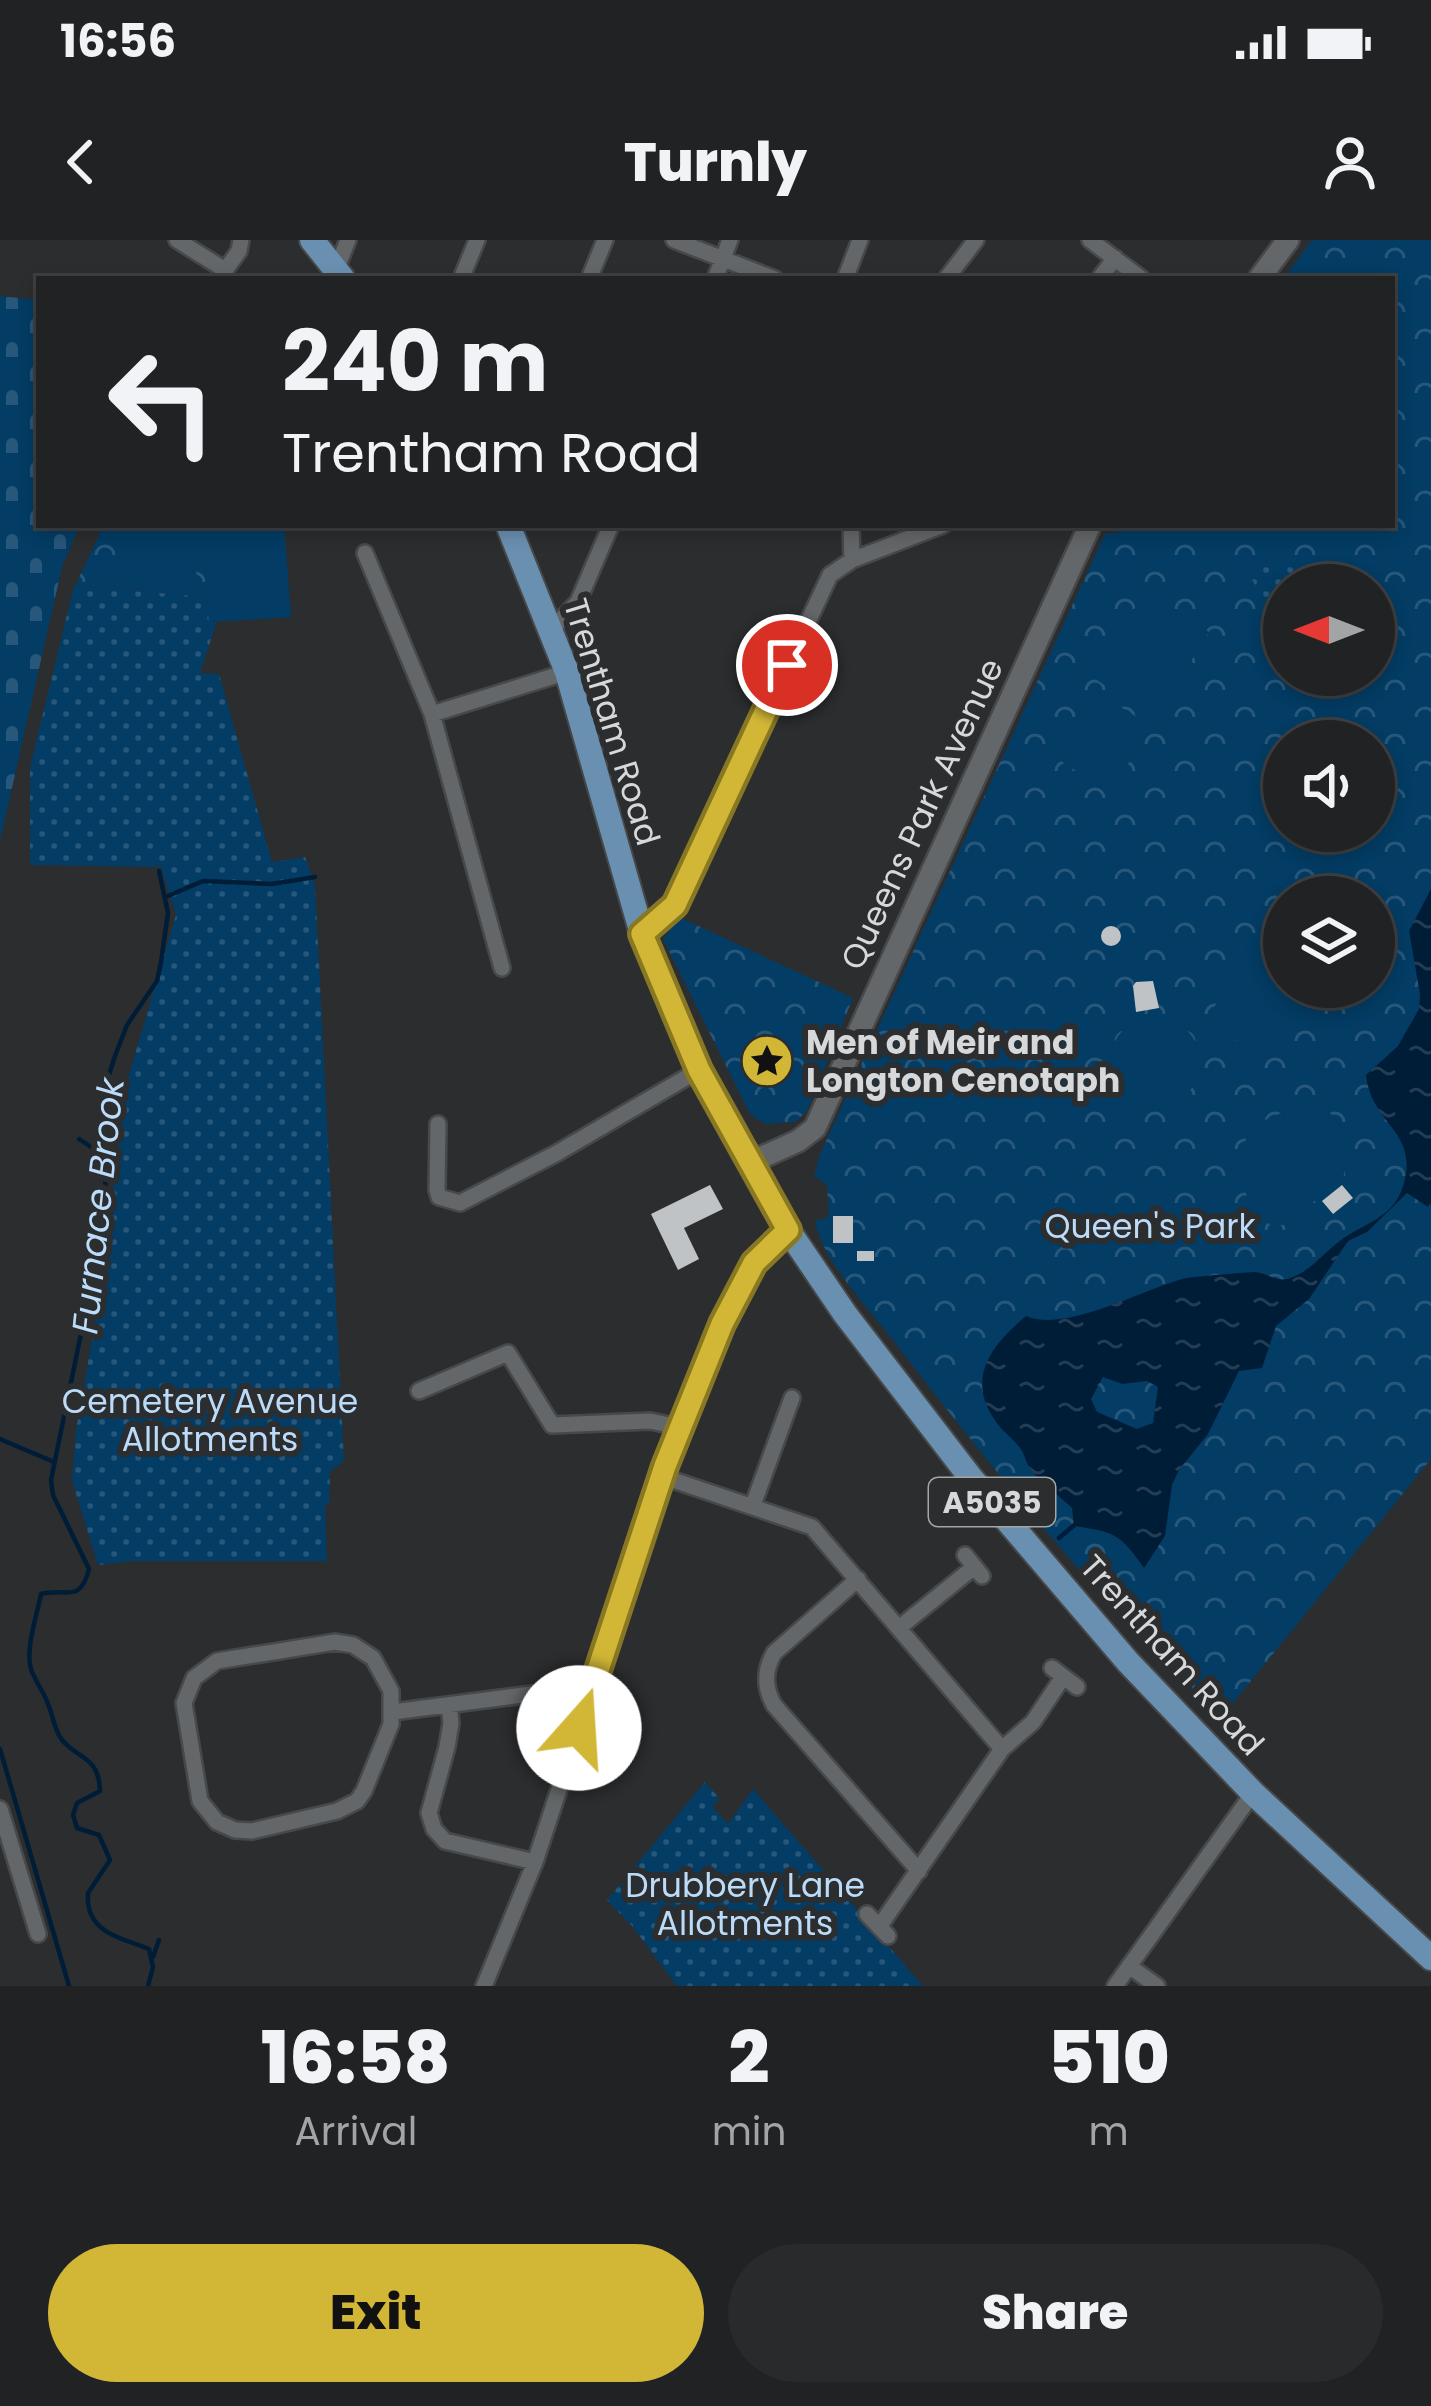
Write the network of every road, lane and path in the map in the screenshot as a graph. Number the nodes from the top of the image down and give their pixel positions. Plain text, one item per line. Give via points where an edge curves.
1 (177, 240) edge
2 (478, 240) edge
3 (604, 240) edge
4 (674, 240) edge
5 (730, 240) edge
6 (860, 240) edge
7 (976, 240) edge
8 (1090, 240) edge
9 (1288, 240) edge
10 (313, 241) edge
11 (723, 258) junction
12 (1115, 258) junction
13 (343, 260) edge
14 (231, 261) edge
15 (462, 276) edge
16 (590, 276) edge
17 (716, 276) edge
18 (768, 276) edge
19 (846, 276) edge
20 (948, 276) edge
21 (1101, 276) edge
22 (1138, 276) edge
23 (1261, 276) edge
24 (509, 528) edge
25 (610, 528) edge
26 (851, 528) edge
27 (935, 528) edge
28 (1089, 528) edge
29 (365, 553) dead end
30 (852, 560) junction
31 (552, 628) junction
32 (567, 671) junction
33 (432, 714) junction
34 (642, 934) junction
35 (502, 968) dead end
36 (699, 1070) junction
37 (438, 1124) dead end
38 (749, 1162) junction
39 (788, 1230) junction
40 (418, 1391) dead end
41 (793, 1398) dead end
42 (679, 1427) junction
43 (662, 1476) junction
44 (753, 1505) junction
45 (974, 1566) dead end
46 (858, 1580) junction
47 (900, 1627) junction
48 (1064, 1677) dead end
49 (593, 1686) junction
50 (449, 1705) junction
51 (393, 1712) junction
52 (1002, 1749) junction
53 (1253, 1793) junction
54 (0, 1809) edge
55 (5, 1841) edge
56 (535, 1862) junction
57 (919, 1871) junction
58 (867, 1914) dead end
59 (30, 1927) dead end
60 (1431, 1958) edge
61 (1129, 1966) junction
62 (484, 1986) edge
63 (1115, 1986) edge
64 (1157, 1986) edge

1 - 14 street
2 - 15 street
3 - 16 street
4 - 11 street
5 - 11 street
6 - 19 street
7 - 20 street
8 - 12 street
9 - 23 street
10 - 13 main road
11 - 17 street
11 - 18 street
12 - 21 street
12 - 22 street
24 - 31 main road, Trentham Road / A5035
25 - 31 street via 578,602
26 - 30 street
27 - 30 street
28 - 38 street, Queens Park Avenue via 815,1128
29 - 33 street
30 - 34 street via 830,574 675,905
31 - 32 main road, Trentham Road / A5035
32 - 33 street
32 - 34 main road, Trentham Road / A5035
33 - 35 street
34 - 36 main road, Trentham Road / A5035
36 - 37 street via 460,1203 439,1198
36 - 38 main road, Trentham Road / A5035
38 - 39 main road, Trentham Road / A5035
39 - 42 street via 737,1290
39 - 53 main road, Trentham Road / A5035 via 971,1478
40 - 42 street via 508,1353 552,1425
41 - 44 street
42 - 43 street
43 - 44 street
43 - 49 street
44 - 46 street via 812,1527
45 - 47 street
46 - 47 street
46 - 57 street via 775,1652 766,1686
47 - 52 street
48 - 52 street
49 - 50 street
49 - 56 street
50 - 51 street
50 - 56 street via 429,1813 439,1835
51 - 51 street via 364,1791 348,1807 244,1832 217,1822 200,1801 184,1703 207,1665 353,1645 383,1673
52 - 57 street
53 - 60 main road, Trentham Road / A5035
53 - 61 street
54 - 55 street
55 - 59 street
56 - 62 street
57 - 58 street via 884,1932
61 - 63 street
61 - 64 street

